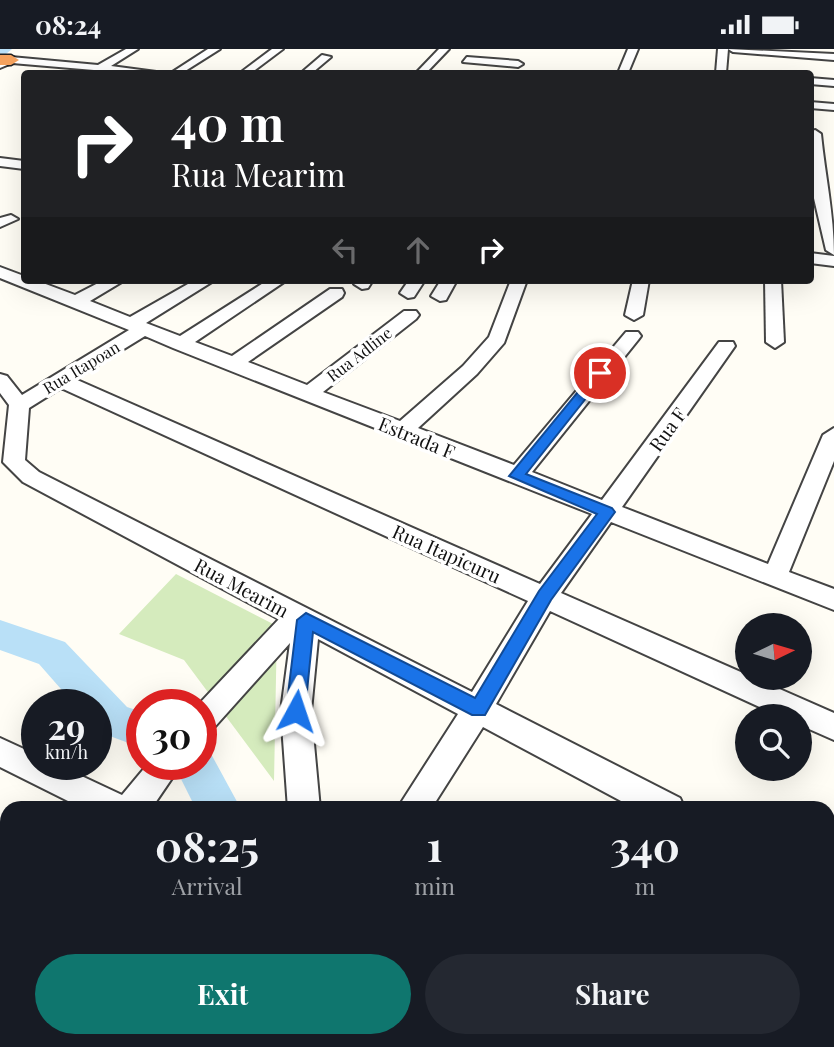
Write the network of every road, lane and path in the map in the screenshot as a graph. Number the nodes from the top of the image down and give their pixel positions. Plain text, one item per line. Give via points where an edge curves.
1 (133, 49) edge
2 (215, 49) edge
3 (278, 49) edge
4 (443, 49) edge
5 (633, 49) edge
6 (723, 49) edge
7 (733, 49) edge
8 (830, 56) edge
9 (326, 57) dead end
10 (467, 60) dead end
11 (4, 62) edge
12 (518, 65) edge
13 (99, 68) junction
14 (123, 70) edge
15 (181, 70) edge
16 (249, 70) edge
17 (310, 70) edge
18 (424, 70) edge
19 (624, 70) edge
20 (722, 70) edge
21 (814, 81) edge
22 (834, 83) edge
23 (814, 106) edge
24 (834, 109) edge
25 (816, 134) edge
26 (0, 162) edge
27 (21, 163) edge
28 (817, 168) junction
29 (834, 170) edge
30 (0, 173) edge
31 (829, 212) edge
32 (834, 250) edge
33 (814, 258) edge
34 (834, 261) edge
35 (36, 284) edge
36 (109, 284) edge
37 (201, 284) edge
38 (272, 284) edge
39 (447, 284) edge
40 (518, 284) edge
41 (640, 284) edge
42 (773, 284) edge
43 (336, 293) dead end
44 (440, 296) dead end
45 (73, 303) junction
46 (410, 315) dead end
47 (634, 315) dead end
48 (136, 327) junction
49 (632, 336) dead end
50 (775, 342) dead end
51 (180, 344) junction
52 (726, 346) dead end
53 (233, 365) junction
54 (0, 380) edge
55 (60, 380) junction
56 (309, 393) junction
57 (19, 405) junction
58 (402, 431) junction
59 (834, 435) edge
60 (517, 476) junction
61 (607, 512) junction
62 (775, 576) junction
63 (545, 596) junction
64 (834, 600) edge
65 (302, 618) junction
66 (217, 706) edge
67 (478, 709) junction
68 (834, 727) edge
69 (0, 752) edge
70 (154, 780) edge
71 (101, 801) edge
72 (137, 801) edge
73 (303, 801) edge
74 (418, 801) edge
75 (654, 801) edge

1 - 13 street
2 - 15 street
3 - 16 street
4 - 18 street
5 - 19 street
6 - 20 street
7 - 8 street via 779,58
9 - 17 street
10 - 12 street
11 - 13 street
13 - 14 street
21 - 22 street
23 - 24 street
25 - 28 street
26 - 27 street
27 - 30 street
28 - 29 street
28 - 31 street
31 - 32 street
33 - 34 street
35 - 45 street, Estrada F
36 - 45 street
37 - 48 street, Rua Itapoan
38 - 51 street
39 - 44 street
40 - 58 street via 498,339
41 - 47 street
42 - 50 street
43 - 53 street
45 - 48 street, Estrada F
46 - 56 street, Rua Adline
48 - 51 street, Estrada F
48 - 55 street, Rua Itapoan
49 - 60 street
51 - 53 street, Estrada F
52 - 61 street, Rua F
53 - 56 street, Estrada F
54 - 57 street
55 - 57 street, Rua Itapoan
55 - 63 street, Rua Itapicuru
56 - 58 street, Estrada F
57 - 65 street, Rua Mearim via 14,462 32,477
58 - 60 street, Estrada F
59 - 62 street
60 - 61 street, Estrada F
61 - 62 street, Estrada F
61 - 63 street, Rua F
62 - 64 street, Estrada F
63 - 67 street, Rua F
63 - 68 street, Rua Itapicuru
65 - 66 street
65 - 67 street, Rua Mearim
65 - 73 street via 296,711
67 - 74 street, Rua F
67 - 75 street, Rua Mearim
69 - 71 street
70 - 72 street

